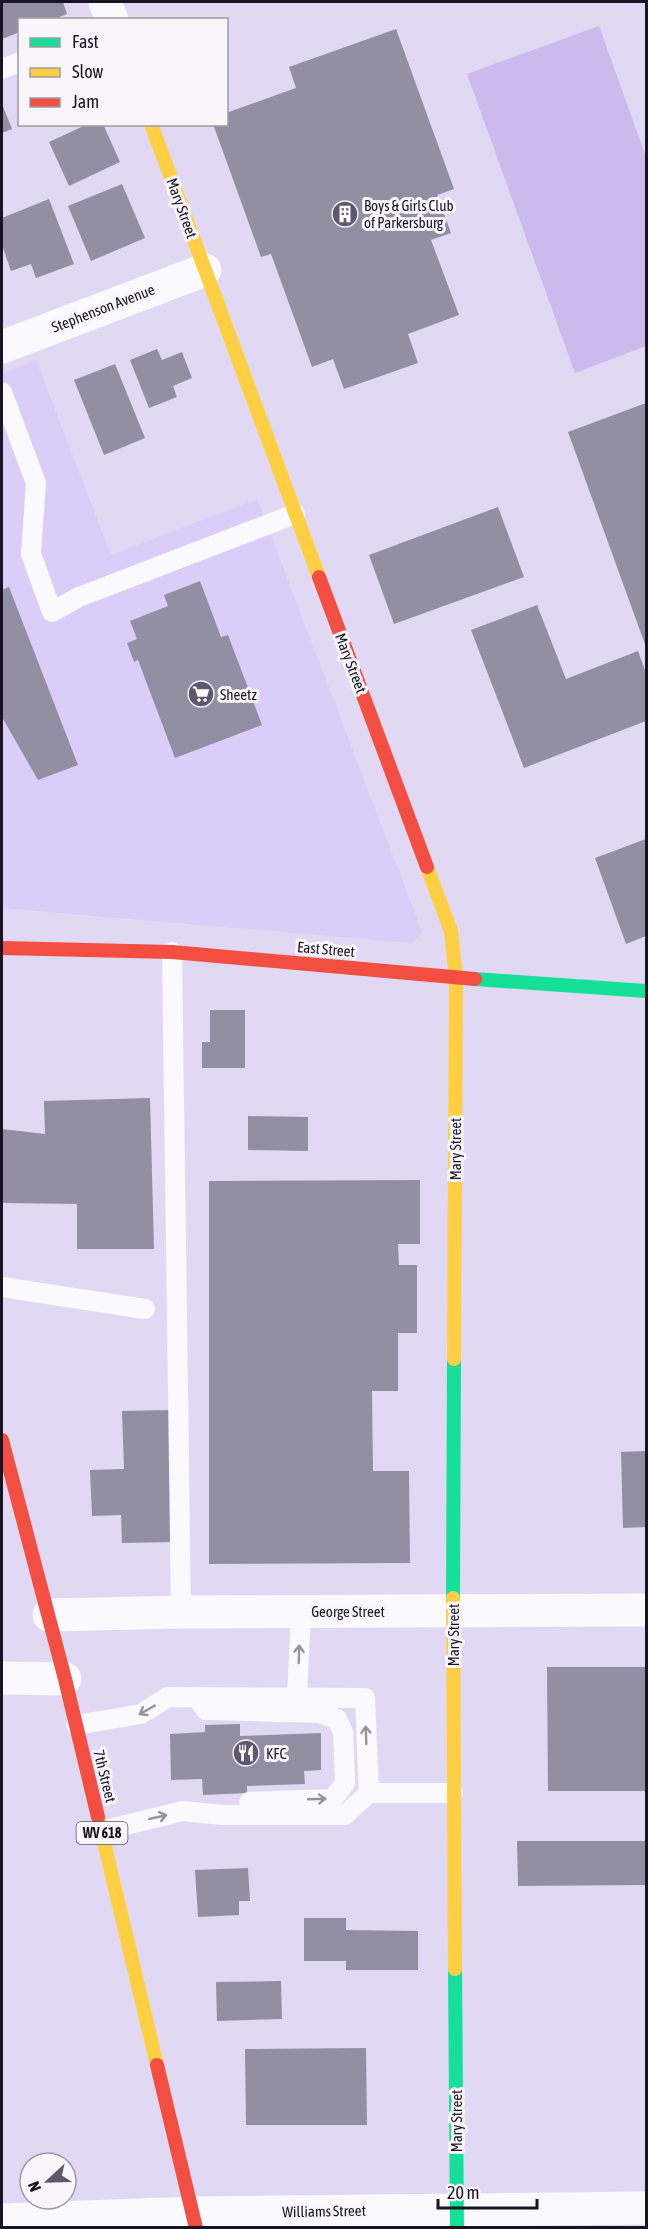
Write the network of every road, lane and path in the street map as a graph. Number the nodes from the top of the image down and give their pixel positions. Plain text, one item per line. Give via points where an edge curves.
1 (105, 2) edge
2 (111, 18) edge
3 (18, 63) edge
4 (2, 69) edge
5 (152, 126) edge
6 (205, 270) junction
7 (2, 347) edge
8 (2, 392) edge
9 (295, 514) junction
10 (2, 948) edge
11 (172, 952) junction
12 (456, 978) junction
13 (646, 991) edge
14 (2, 1287) edge
15 (145, 1309) dead end
16 (2, 1440) edge
17 (646, 1610) edge
18 (301, 1611) junction
19 (453, 1611) junction
20 (181, 1612) junction
21 (49, 1615) junction
22 (2, 1678) edge
23 (65, 1679) junction
24 (197, 1697) junction
25 (297, 1698) junction
26 (76, 1725) junction
27 (453, 1792) junction
28 (369, 1793) junction
29 (222, 1815) junction
30 (101, 1830) junction
31 (646, 2208) edge
32 (457, 2219) edge
33 (2, 2220) edge
34 (194, 2220) edge

1 - 2 street
3 - 4 lane
5 - 6 street, Mary Street
6 - 7 street, Stephenson Avenue
6 - 9 street, Mary Street
8 - 9 lane via 36,483 30,554 52,612 79,597
9 - 12 street, Mary Street via 451,931
10 - 11 street, East Street
11 - 12 street, East Street
11 - 20 lane
12 - 13 street, East Street
12 - 19 street, Mary Street
14 - 15 lane
16 - 21 street, 7th Street / WV 618
17 - 19 street, George Street
18 - 19 street, George Street
18 - 20 street, George Street
25 -> 18 lane
19 - 27 street, Mary Street
20 - 21 street, George Street
21 - 23 street, 7th Street / WV 618
22 - 23 street
23 - 26 street, 7th Street / WV 618
24 - 25 lane
24 -> 26 lane via 168,1697 141,1714
29 -> 24 lane via 232,1802 333,1799 345,1783 343,1732 337,1719 320,1713 206,1710
28 -> 25 lane via 365,1698
26 - 30 street, 7th Street / WV 618
27 - 28 lane
27 - 32 street, Mary Street
28 - 29 lane via 345,1815
30 -> 29 lane via 183,1812
30 - 34 street, 7th Street / WV 618
31 - 32 street, Williams Street
32 - 34 street, Williams Street
33 - 34 street, Williams Street

